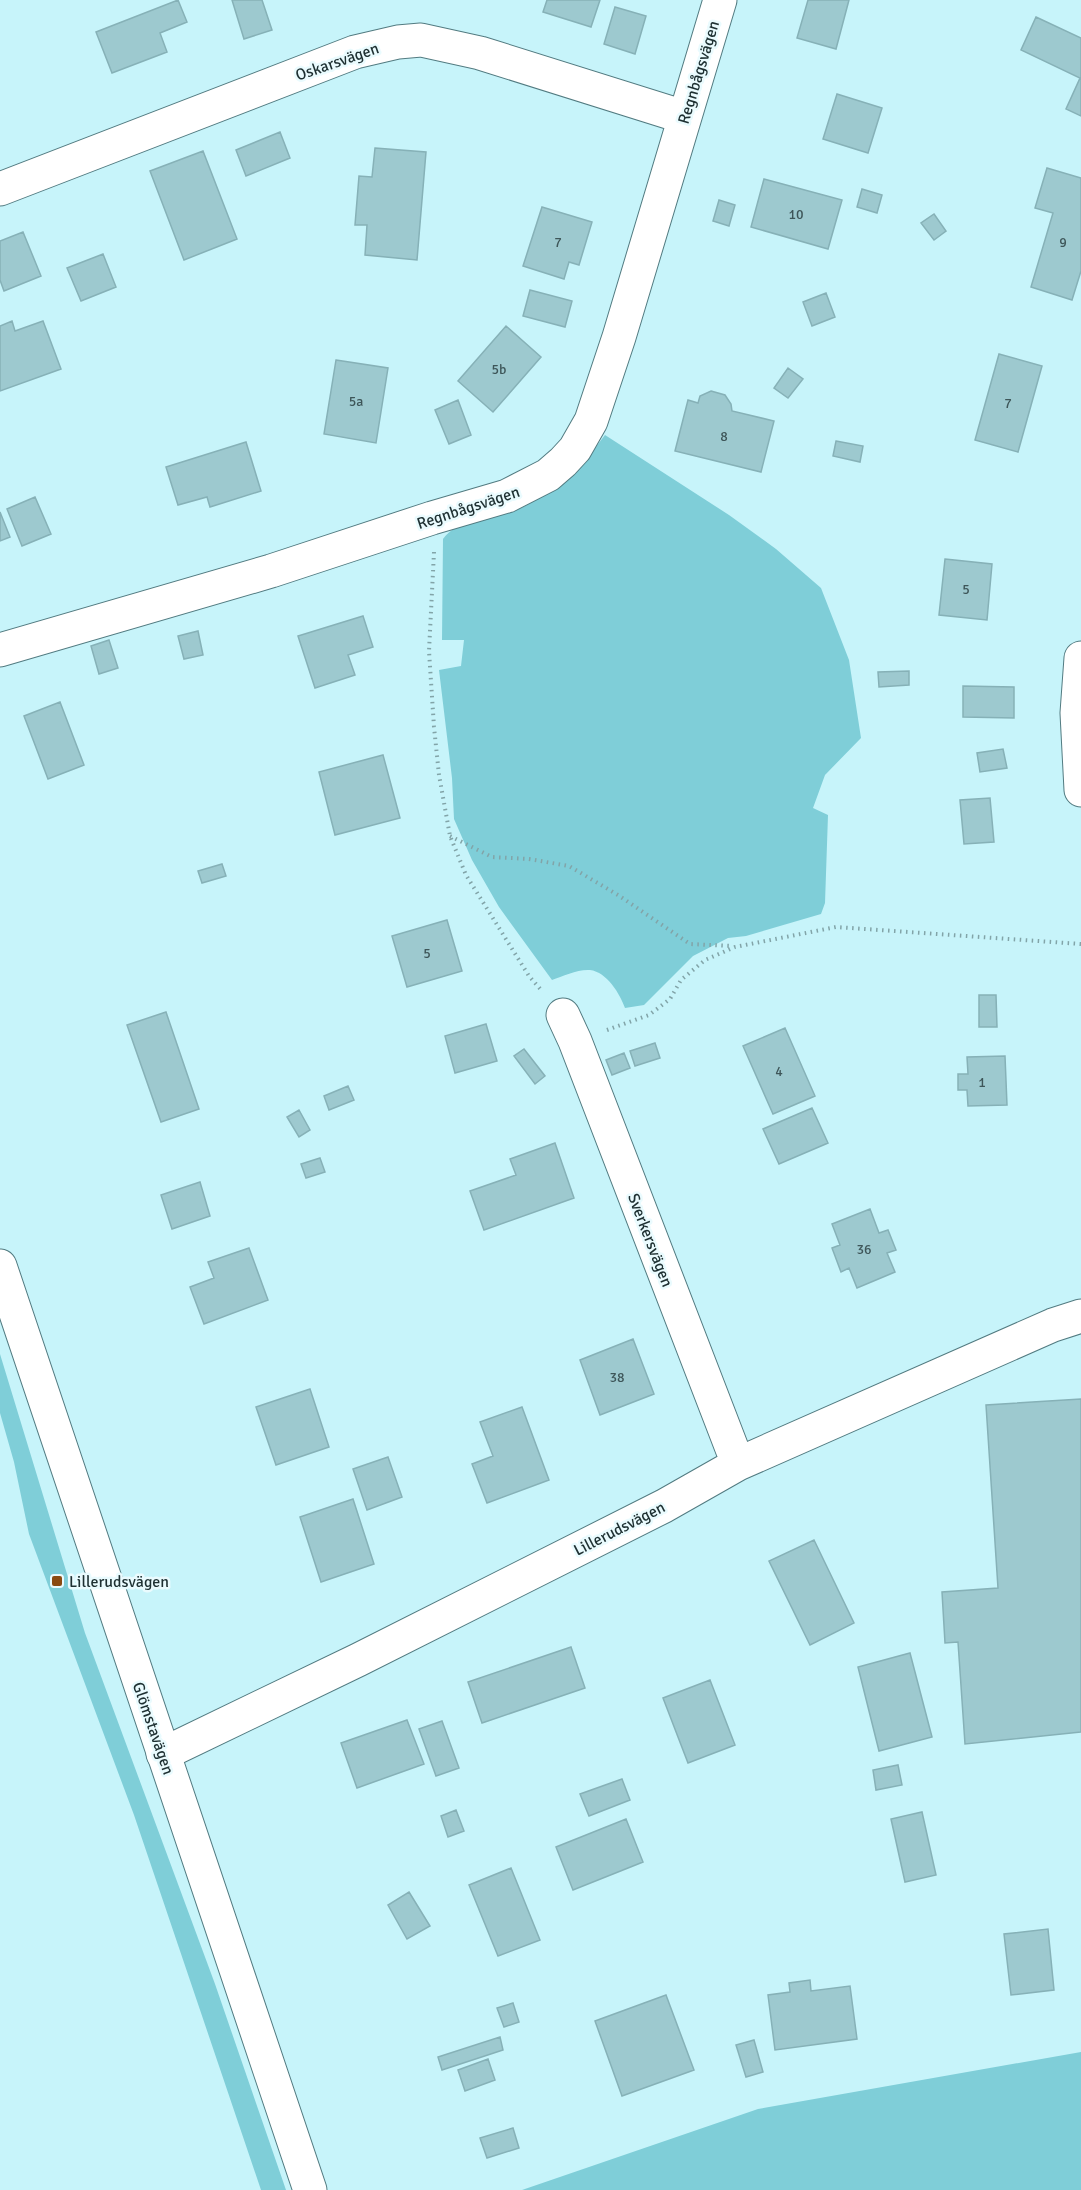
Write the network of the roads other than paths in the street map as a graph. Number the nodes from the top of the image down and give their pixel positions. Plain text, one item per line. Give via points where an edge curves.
1 (720, 0) edge
2 (684, 117) junction
3 (0, 189) edge
4 (0, 650) edge
5 (1081, 658) edge
6 (1079, 714) edge
7 (1081, 790) edge
8 (569, 1028) road end
9 (0, 1266) edge
10 (1081, 1316) edge
11 (738, 1464) junction
12 (163, 1754) junction
13 (310, 2190) edge

1 - 2 street, Regnbågsvägen
2 - 3 street, Oskarsvägen via 480,54 421,40 398,42 355,52
2 - 4 street, Regnbågsvägen via 591,421 563,462 548,475 507,496 272,571
5 - 6 street
6 - 7 street
8 - 11 street, Sverkersvägen
9 - 12 street, Glömstavägen
10 - 11 street, Lillerudsvägen
11 - 12 street, Lillerudsvägen via 664,1506 369,1655
12 - 13 street, Glömstavägen

